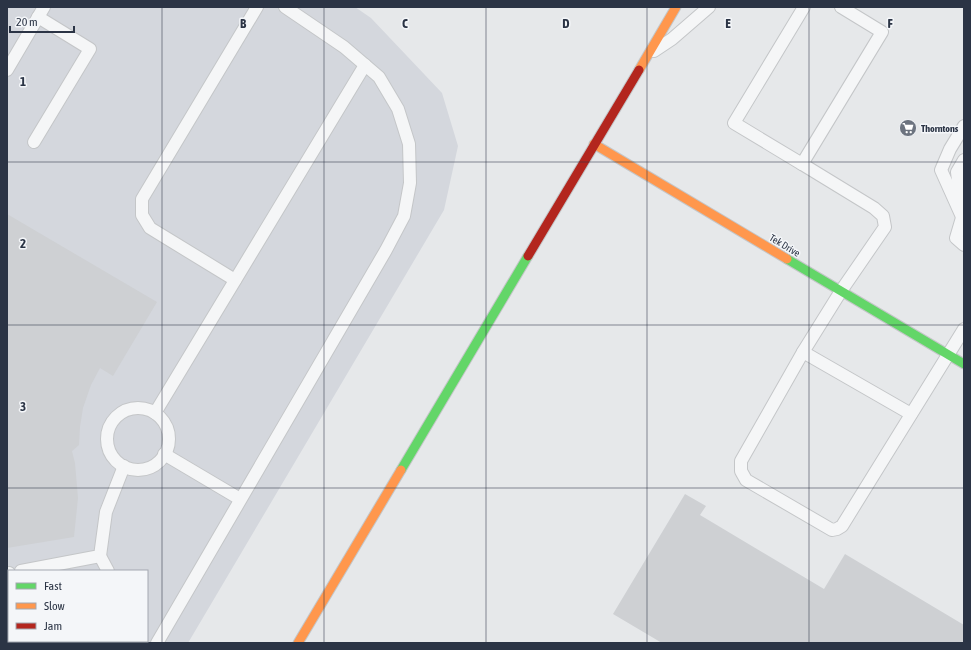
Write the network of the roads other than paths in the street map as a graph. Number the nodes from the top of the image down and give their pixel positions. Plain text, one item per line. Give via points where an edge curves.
1 (257, 7) edge
2 (285, 7) edge
3 (676, 7) edge
4 (709, 7) edge
5 (804, 7) edge
6 (841, 7) edge
7 (41, 12) edge
8 (648, 55) junction
9 (365, 65) junction
10 (7, 70) edge
11 (964, 126) edge
12 (34, 142) dead end
13 (594, 144) junction
14 (964, 160) edge
15 (802, 164) junction
16 (964, 216) edge
17 (964, 246) edge
18 (236, 280) junction
19 (841, 291) junction
20 (964, 329) edge
21 (803, 352) junction
22 (948, 354) junction
23 (964, 364) edge
24 (155, 413) junction
25 (911, 414) junction
26 (164, 454) junction
27 (124, 466) junction
28 (240, 499) junction
29 (100, 556) junction
30 (54, 568) edge
31 (33, 570) edge
32 (107, 570) edge
33 (157, 643) edge
34 (298, 643) edge

1 - 18 lane via 142,199 142,215 150,228
2 - 9 lane via 344,47
3 - 8 main road
4 - 8 lane via 672,39
5 - 15 lane via 734,123
6 - 15 lane via 882,32
7 - 10 lane
7 - 12 lane via 90,49
8 - 13 main road
9 - 18 lane
9 - 28 lane via 379,77 398,109 409,144 410,183 404,216
11 - 16 lane via 941,170
13 - 19 main road, Tek Drive
13 - 34 main road
14 - 16 lane via 957,172
15 - 19 lane via 883,216 885,227
16 - 17 lane via 956,238
18 - 24 lane
19 - 21 lane
19 - 22 main road, Tek Drive
20 - 22 lane
21 - 25 lane
21 - 25 lane via 741,461 741,471 746,480 832,530 842,526
22 - 23 main road, Tek Drive
22 - 25 lane
24 - 26 lane via 163,420 168,430 169,440
24 - 27 lane via 135,408 116,416 111,424 108,443 116,460
26 - 27 lane via 153,466 143,469
26 - 28 lane
27 - 29 lane via 106,512
28 - 33 lane
29 - 30 lane
29 - 32 lane
30 - 31 lane

